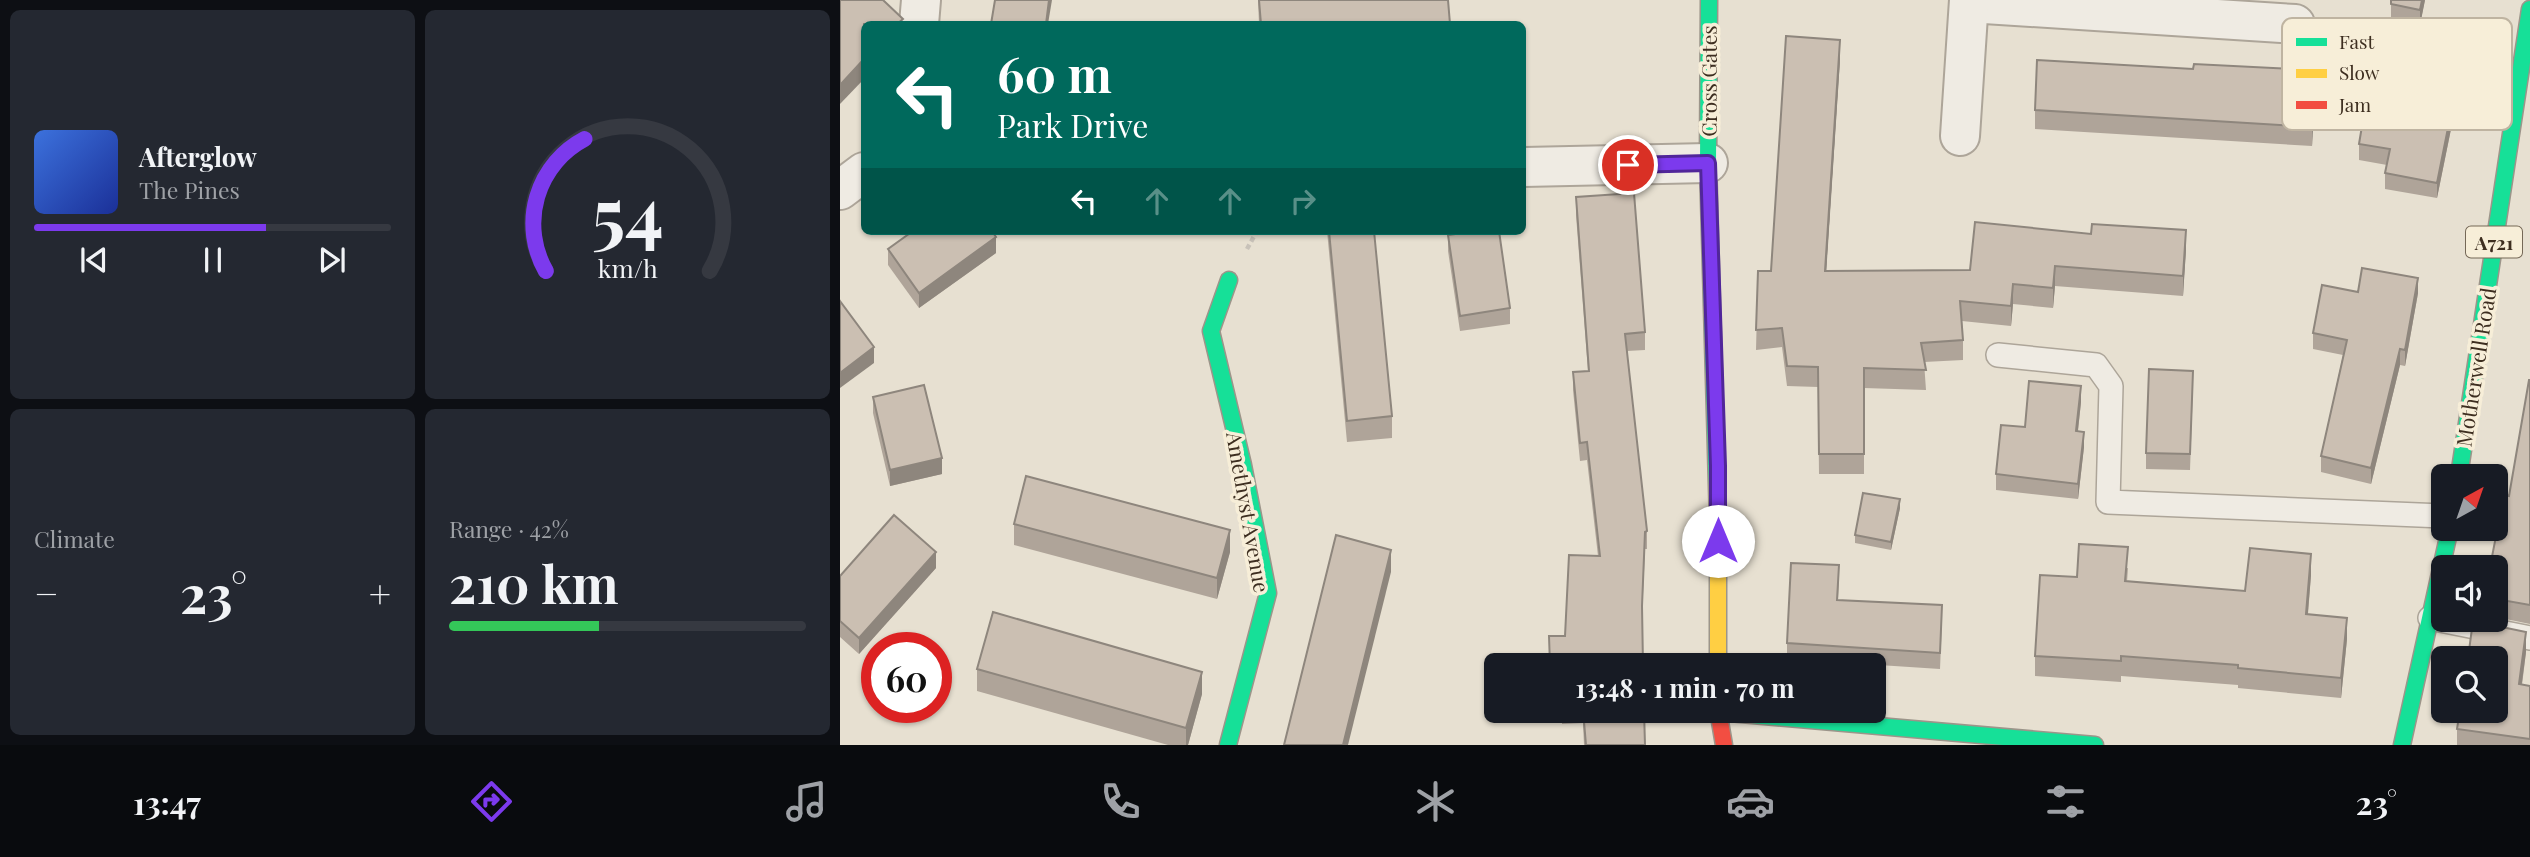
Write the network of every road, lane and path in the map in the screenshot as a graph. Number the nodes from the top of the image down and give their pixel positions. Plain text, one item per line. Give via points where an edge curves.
1 (921, 0) edge
2 (1709, 0) edge
3 (1969, 1) edge
4 (2530, 9) edge
5 (919, 21) edge
6 (2282, 23) edge
7 (2512, 127) edge
8 (2512, 130) edge
9 (1960, 136) dead end
10 (1708, 163) junction
11 (1526, 167) edge
12 (861, 174) edge
13 (840, 190) edge
14 (1229, 280) dead end
15 (1998, 355) dead end
16 (2461, 464) edge
17 (2431, 515) edge
18 (2447, 541) edge
19 (2430, 618) junction
20 (2530, 638) edge
21 (1718, 653) edge
22 (1720, 723) edge
23 (1851, 723) edge
24 (1228, 745) edge
25 (1724, 745) edge
26 (2095, 745) edge
27 (2402, 745) edge

1 - 5 street
2 - 10 main road, Cross Gates
3 - 6 street
3 - 9 street
4 - 7 main road, Motherwell Road / A721
8 - 16 main road, Motherwell Road / A721
10 - 11 street
10 - 21 main road, Cross Gates via 1718,466
12 - 13 street
14 - 24 main road, Amethyst Avenue via 1211,331 1268,593
15 - 17 lane via 2096,365 2111,386 2108,502
18 - 19 main road
19 - 20 lane
19 - 27 main road
22 - 25 main road
23 - 26 main road

